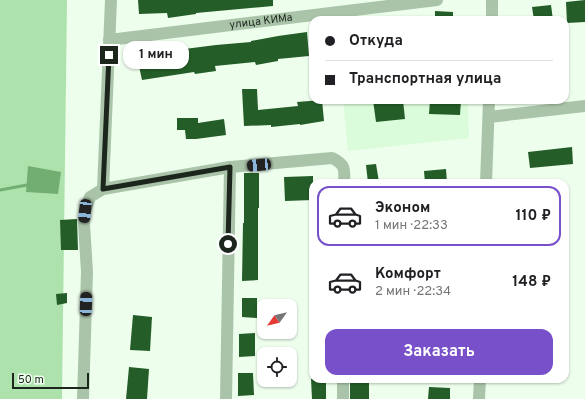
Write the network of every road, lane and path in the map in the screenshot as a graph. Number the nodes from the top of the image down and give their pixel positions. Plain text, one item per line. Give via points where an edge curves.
1 (111, 0) edge
2 (437, 0) edge
3 (492, 0) edge
4 (492, 16) edge
5 (109, 40) junction
6 (489, 104) edge
7 (585, 106) edge
8 (489, 117) junction
9 (230, 167) junction
10 (344, 179) edge
11 (486, 179) edge
12 (103, 189) junction
13 (343, 383) edge
14 (480, 383) edge
15 (83, 399) edge
16 (226, 399) edge
17 (343, 399) edge
18 (479, 399) edge

1 - 5 street
2 - 5 street, улица КИМа
3 - 4 street
5 - 12 street
6 - 8 street
7 - 8 street
8 - 11 street
9 - 10 street via 332,158 340,162 344,170
9 - 12 street
9 - 16 street
12 - 15 street via 90,197 85,211 88,272
13 - 17 street
14 - 18 street

